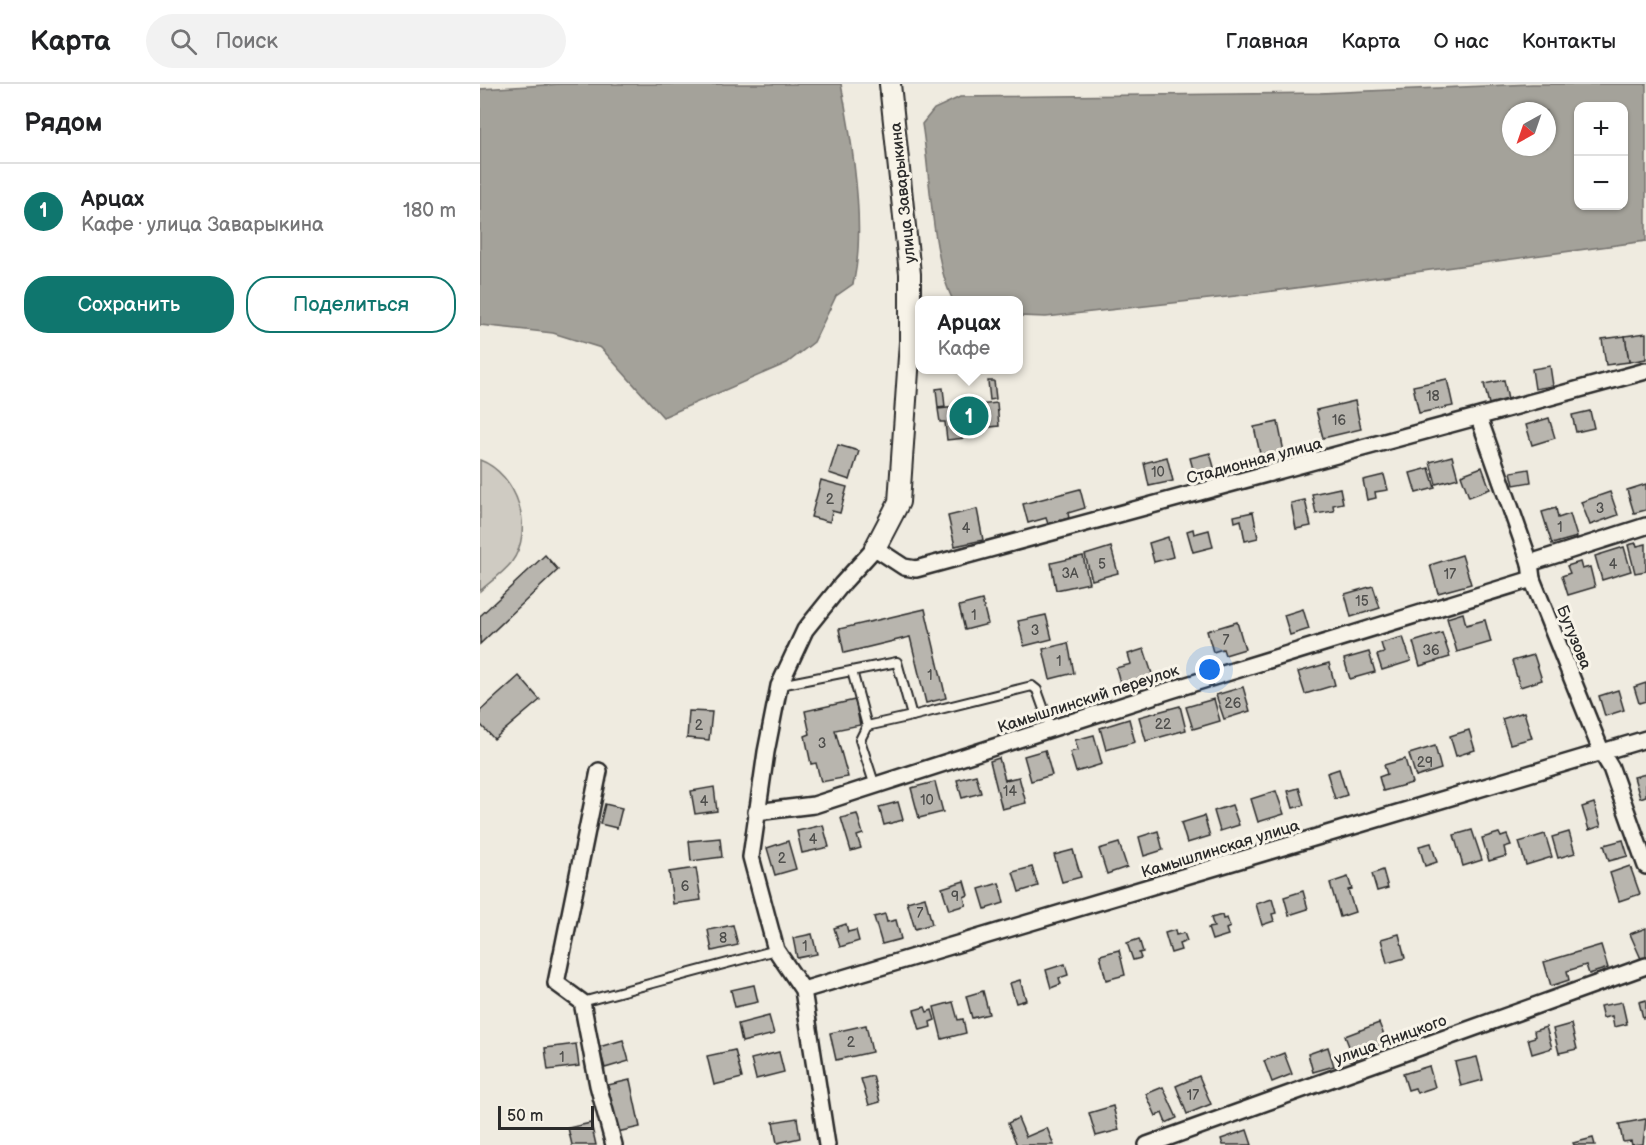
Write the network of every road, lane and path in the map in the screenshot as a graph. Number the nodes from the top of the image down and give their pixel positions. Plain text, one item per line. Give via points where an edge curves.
1 (890, 84) edge
2 (1646, 371) edge
3 (1479, 418) junction
4 (1646, 526) edge
5 (875, 548) junction
6 (1530, 563) junction
7 (1532, 579) junction
8 (852, 671) junction
9 (779, 686) junction
10 (912, 716) junction
11 (867, 726) junction
12 (1051, 729) junction
13 (1646, 740) edge
14 (1602, 753) junction
15 (599, 771) dead end
16 (875, 786) junction
17 (756, 812) junction
18 (1646, 866) edge
19 (776, 950) junction
20 (1646, 966) edge
21 (803, 990) junction
22 (582, 1002) junction
23 (614, 1145) edge
24 (827, 1145) edge
25 (1147, 1145) edge

1 - 5 street, улица Заварыкина via 910,274 910,342 900,502
2 - 3 street, Стадионная улица
3 - 5 street, Стадионная улица via 916,569 904,567
3 - 6 street, Бутузова
4 - 6 street
5 - 9 street via 805,630
6 - 7 street, Бутузова
7 - 12 street, Камышлинский переулок
7 - 14 street, Бутузова
8 - 9 lane
8 - 10 lane via 897,662
8 - 11 lane
9 - 17 street
10 - 11 lane
10 - 12 lane via 1032,686
11 - 16 lane via 860,740
12 - 16 street, Камышлинский переулок
13 - 14 street, Камышлинская улица
14 - 18 street, Бутузова
14 - 21 street, Камышлинская улица
15 - 22 street via 556,982
16 - 17 street, Камышлинский переулок via 814,805
17 - 19 street via 751,857
19 - 21 street
19 - 22 lane
20 - 25 street, улица Яницкого
21 - 24 street
22 - 23 street

